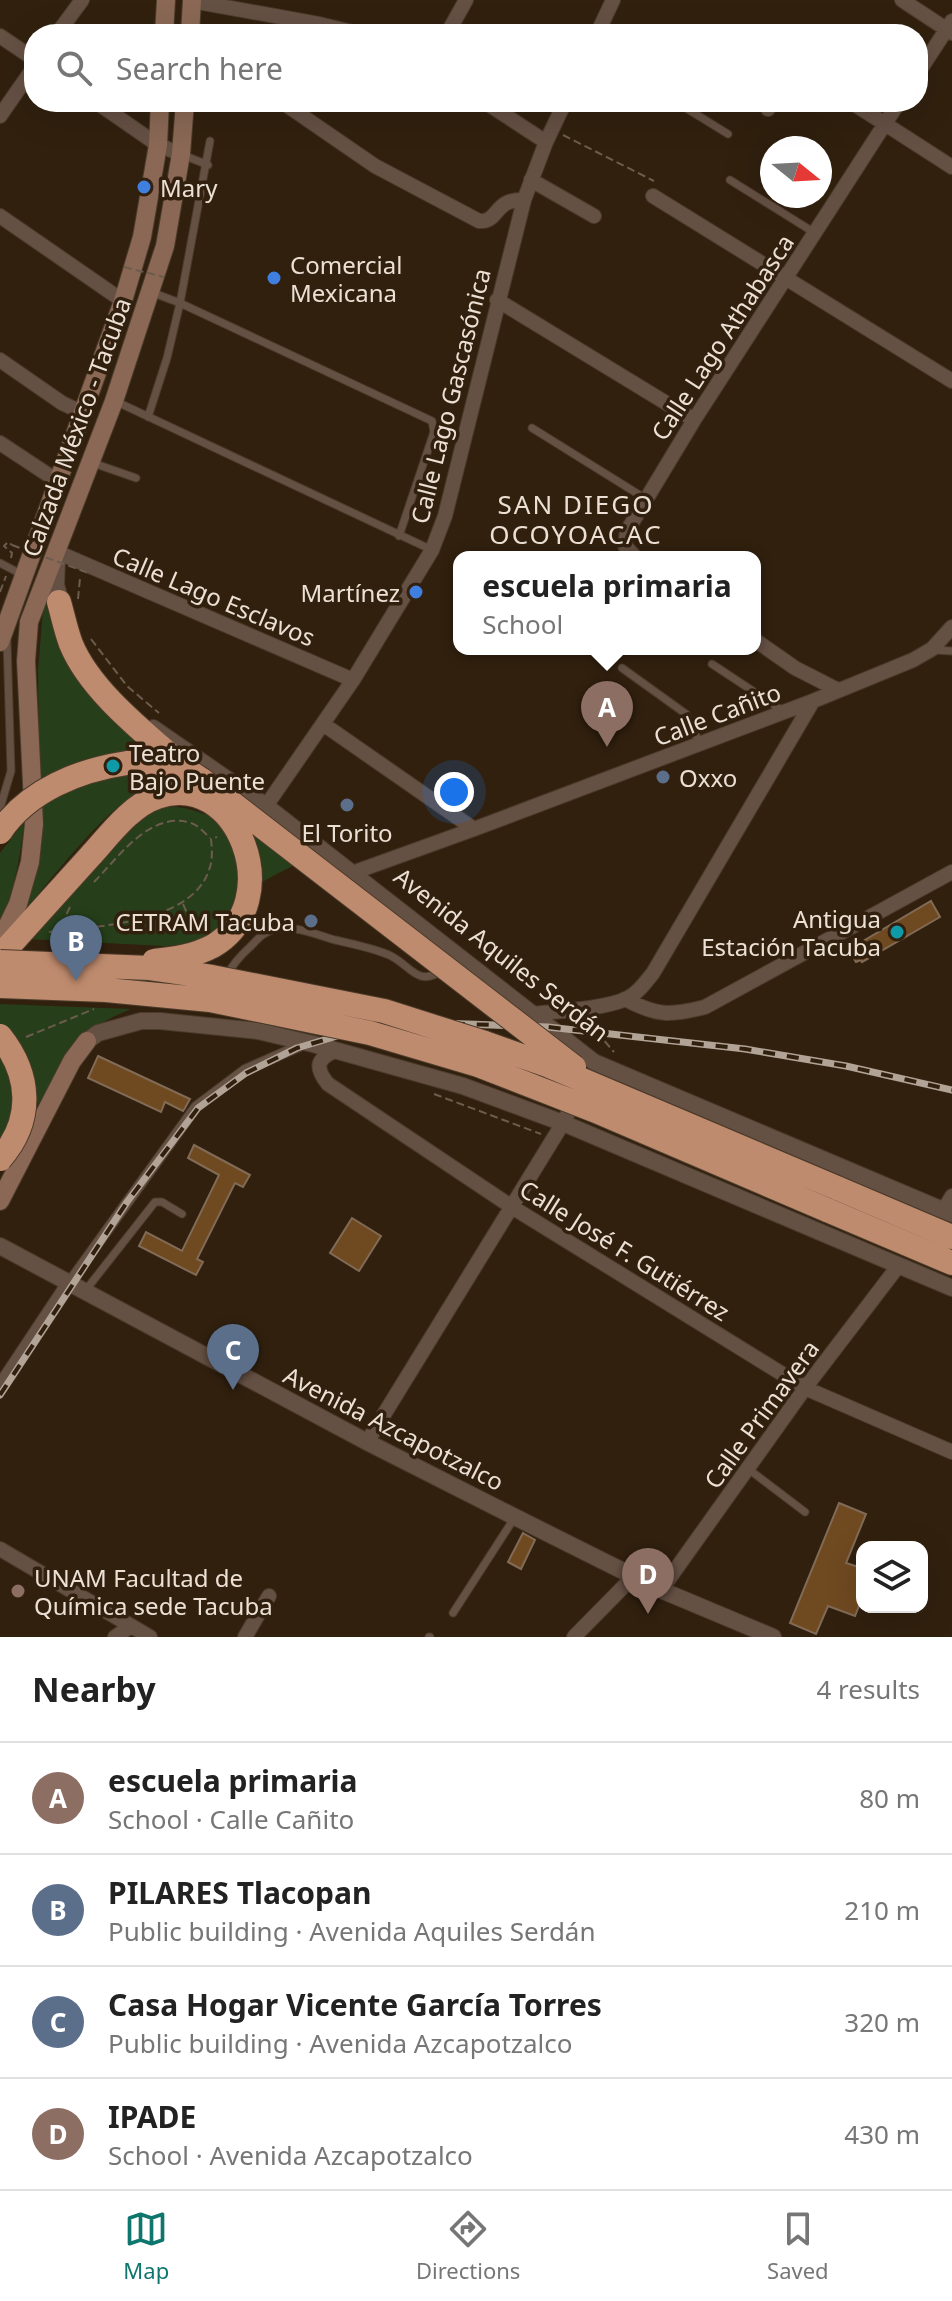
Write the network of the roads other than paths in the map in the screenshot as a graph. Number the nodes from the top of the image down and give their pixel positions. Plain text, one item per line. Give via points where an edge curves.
1 (82, 0) edge
2 (166, 0) edge
3 (466, 0) edge
4 (613, 0) edge
5 (902, 0) edge
6 (192, 1) edge
7 (64, 24) edge
8 (165, 24) edge
9 (191, 24) edge
10 (319, 24) edge
11 (453, 24) edge
12 (602, 24) edge
13 (950, 28) edge
14 (0, 36) edge
15 (24, 52) edge
16 (928, 59) edge
17 (24, 81) edge
18 (110, 112) edge
19 (160, 112) edge
20 (184, 112) edge
21 (297, 112) edge
22 (504, 112) edge
23 (560, 112) edge
24 (692, 112) edge
25 (866, 112) edge
26 (893, 112) edge
27 (0, 116) edge
28 (885, 124) junction
29 (728, 134) dead end
30 (549, 136) junction
31 (210, 141) dead end
32 (158, 145) junction
33 (181, 154) junction
34 (208, 165) junction
35 (952, 167) edge
36 (531, 180) junction
37 (730, 180) dead end
38 (653, 196) road end
39 (524, 200) junction
40 (0, 216) edge
41 (594, 216) dead end
42 (815, 233) junction
43 (786, 277) junction
44 (151, 292) junction
45 (497, 300) junction
46 (123, 301) junction
47 (180, 303) junction
48 (0, 360) edge
49 (952, 381) edge
50 (114, 401) junction
51 (83, 413) junction
52 (148, 417) junction
53 (694, 420) junction
54 (532, 428) dead end
55 (0, 443) edge
56 (91, 462) junction
57 (136, 478) dead end
58 (59, 482) junction
59 (646, 499) junction
60 (399, 536) junction
61 (432, 550) junction
62 (630, 551) edge
63 (57, 552) junction
64 (0, 563) edge
65 (25, 576) junction
66 (69, 602) junction
67 (952, 627) edge
68 (3, 634) edge
69 (761, 644) edge
70 (932, 649) junction
71 (952, 651) edge
72 (712, 664) dead end
73 (622, 668) dead end
74 (353, 680) junction
75 (838, 690) junction
76 (813, 701) junction
77 (784, 712) junction
78 (323, 724) junction
79 (700, 744) junction
80 (188, 771) junction
81 (266, 806) junction
82 (0, 808) edge
83 (474, 829) junction
84 (0, 832) edge
85 (952, 872) edge
86 (352, 873) junction
87 (0, 941) edge
88 (458, 956) junction
89 (5, 960) edge
90 (105, 965) junction
91 (0, 986) edge
92 (625, 999) junction
93 (532, 1014) junction
94 (220, 1027) junction
95 (0, 1036) edge
96 (87, 1041) joint
97 (306, 1043) junction
98 (337, 1050) junction
99 (597, 1055) junction
100 (605, 1091) junction
101 (494, 1098) junction
102 (563, 1123) junction
103 (4, 1170) edge
104 (952, 1196) edge
105 (832, 1199) junction
106 (0, 1201) edge
107 (512, 1207) junction
108 (948, 1212) edge
109 (182, 1214) dead end
110 (952, 1237) edge
111 (0, 1246) edge
112 (952, 1263) edge
113 (899, 1265) junction
114 (69, 1283) junction
115 (952, 1288) edge
116 (85, 1291) junction
117 (0, 1387) edge
118 (805, 1388) junction
119 (367, 1442) junction
120 (952, 1452) edge
121 (747, 1468) junction
122 (805, 1512) dead end
123 (515, 1517) junction
124 (0, 1549) edge
125 (633, 1577) junction
126 (661, 1590) junction
127 (269, 1596) dead end
128 (453, 1613) dead end
129 (131, 1626) junction
130 (115, 1637) edge
131 (150, 1637) edge
132 (245, 1637) edge
133 (574, 1637) edge
134 (773, 1637) edge

1 - 7 street
2 - 8 main road
3 - 11 street
4 - 12 street
5 - 13 street
6 - 9 main road
6 - 10 street
13 - 16 street
14 - 15 street
17 - 27 street
18 - 32 street
19 - 32 main road, Calzada México - Tacuba
20 - 33 main road, Calzada México - Tacuba
21 - 39 street via 375,166 479,221 490,220 502,203
22 - 30 street
23 - 30 street, Calle Lago Gascasónica
24 - 29 lane
25 - 28 street
26 - 28 street, Calle Lago Athabasca
28 - 35 street
28 - 42 street, Calle Lago Athabasca
30 - 36 street, Calle Lago Gascasónica
31 - 34 lane
32 - 33 street
32 - 46 main road, Calzada México - Tacuba via 142,237
33 - 34 lane
33 - 44 main road, Calzada México - Tacuba
34 - 47 lane
36 - 39 street, Calle Lago Gascasónica
36 - 41 street
37 - 42 lane
38 - 43 street
39 - 45 street, Calle Lago Gascasónica
40 - 46 street
42 - 43 street, Calle Lago Athabasca
43 - 49 street
43 - 53 street, Calle Lago Athabasca
44 - 47 lane
44 - 50 main road, Calzada México - Tacuba
45 - 53 street
45 - 61 street, Calle Lago Gascasónica via 445,516
46 - 51 main road, Calzada México - Tacuba
47 - 52 lane
47 - 60 lane via 432,421 434,432
48 - 51 street
50 - 52 lane
50 - 56 main road, Calzada México - Tacuba
51 - 58 main road, Calzada México - Tacuba
52 - 60 lane
53 - 59 street, Calle Lago Athabasca
54 - 59 lane
55 - 58 street
56 - 57 lane
56 - 63 main road, Calzada México - Tacuba
58 - 65 main road, Calzada México - Tacuba
59 - 62 street, Calle Lago Athabasca via 627,531
60 - 61 lane
61 - 74 street, Calle Lago Gascasónica
63 - 66 street, Avenida Aquiles Serdán via 56,585
63 - 74 street, Calle Lago Esclavos
63 - 87 main road, Calzada México - Tacuba via 29,622 34,824 30,862
64 - 65 lane
65 - 68 main road, Calzada México - Tacuba
66 - 80 highway via 71,645 95,683
66 - 81 street, Avenida Aquiles Serdán via 89,664 129,708
67 - 70 street, Calle Cañito
68 - 82 lane via 11,771
69 - 75 street
70 - 71 lane
70 - 75 street, Calle Cañito
72 - 77 lane
73 - 79 lane via 686,714
74 - 78 street, Calle Lago Gascasónica
75 - 76 street, Calle Cañito
76 - 77 street, Calle Cañito
76 - 92 street via 653,973
77 - 79 street, Calle Cañito
78 - 81 street, Calle Lago Gascasónica
78 - 83 street
79 - 83 street, Calle Cañito
80 - 84 highway, bridge via 127,763 82,772 24,806
80 - 100 highway, bridge
81 - 86 street, Avenida Aquiles Serdán
83 - 86 street, Calle Cañito
85 - 92 street via 705,1007 648,1012
86 - 88 street, Avenida Aquiles Serdán
88 - 93 street, Avenida Aquiles Serdán
88 - 94 lane via 425,978 380,952 298,929 273,930 229,971 218,1000
89 - 90 highway, bridge
89 - 90 highway, bridge via 93,853 148,800 184,793 203,799 228,819 243,840 250,864 251,887 236,926 205,950 185,957
90 - 100 highway, bridge via 212,977 384,1011 547,1065
91 - 105 highway, bridge via 210,1000 370,1033 478,1065
92 - 93 street
93 - 99 street, Avenida Aquiles Serdán
93 - 101 street
94 - 96 street via 141,1021
94 - 97 street
95 - 103 highway, bridge via 19,1067 25,1094
96 - 103 main road
97 - 98 street
97 - 114 street via 245,1070 196,1107
98 - 101 street
98 - 107 street, Calle José F. Gutiérrez via 321,1060 319,1068 328,1084
99 - 102 street
99 - 108 street, Avenida Aquiles Serdán
100 - 105 highway, bridge
101 - 102 street
102 - 107 street
102 - 113 street
103 - 106 main road
104 - 108 street
105 - 110 highway
105 - 112 highway
107 - 118 street, Calle José F. Gutiérrez
107 - 119 street
109 - 116 lane via 155,1202
111 - 114 street, Avenida Azcapotzalco
113 - 115 street
113 - 118 street, Calle Primavera
114 - 116 street, Avenida Azcapotzalco
114 - 117 street
116 - 119 street, Avenida Azcapotzalco
118 - 120 street, Calle José F. Gutiérrez
118 - 121 street, Calle Primavera
119 - 123 street, Avenida Azcapotzalco
121 - 122 lane
121 - 126 street, Calle Primavera
123 - 125 street, Avenida Azcapotzalco
123 - 128 lane
124 - 129 street
125 - 126 street, Avenida Azcapotzalco
125 - 133 street
126 - 134 street, Avenida Azcapotzalco
127 - 132 street
129 - 130 street
129 - 131 street

